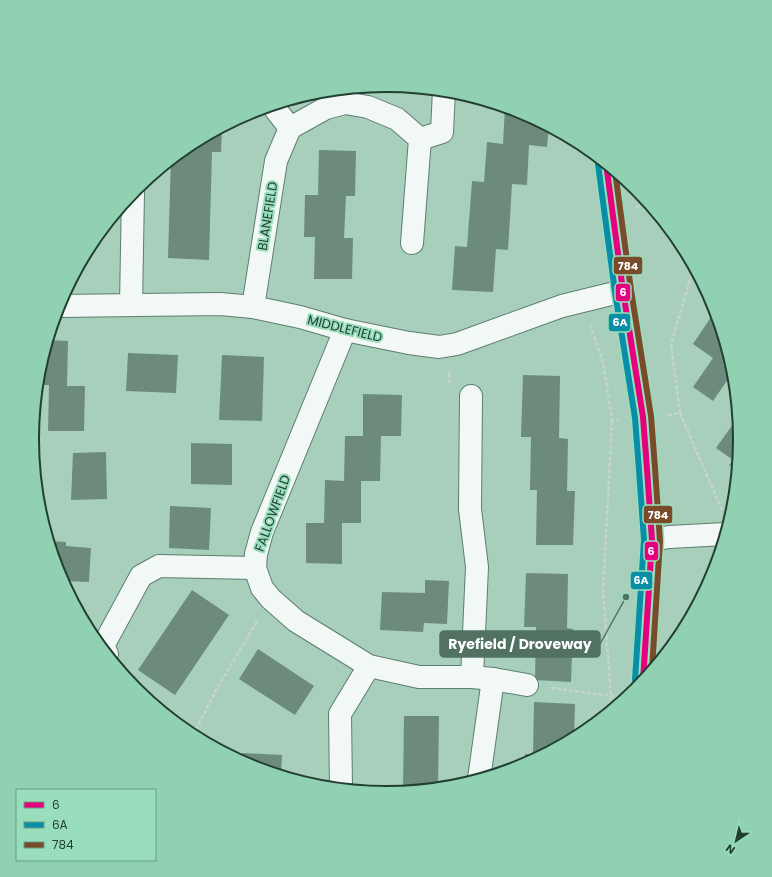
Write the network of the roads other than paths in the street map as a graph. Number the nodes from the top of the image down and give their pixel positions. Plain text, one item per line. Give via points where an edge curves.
1 (444, 96) edge
2 (276, 110) edge
3 (290, 128) junction
4 (420, 139) junction
5 (607, 171) edge
6 (132, 203) edge
7 (412, 243) dead end
8 (623, 291) junction
9 (131, 305) junction
10 (65, 306) edge
11 (253, 307) junction
12 (346, 330) junction
13 (471, 396) dead end
14 (719, 534) edge
15 (652, 540) junction
16 (255, 568) junction
17 (107, 644) edge
18 (370, 666) junction
19 (644, 671) edge
20 (472, 677) junction
21 (493, 679) junction
22 (527, 685) road end
23 (479, 773) edge
24 (341, 783) edge

1 - 4 street via 442,132
2 - 3 street
3 - 4 street via 326,108 345,103 368,107 397,119
3 - 11 street, BLANEFIELD via 276,161
4 - 7 street
5 - 8 street
6 - 9 street
8 - 12 street, MIDDLEFIELD via 562,306 449,346 409,343
8 - 15 street via 643,417
9 - 10 street, MIDDLEFIELD
9 - 11 street, MIDDLEFIELD via 220,304
11 - 12 street, MIDDLEFIELD
12 - 16 street, FALLOWFIELD via 262,532
13 - 20 street via 470,509 477,567
14 - 15 street
15 - 19 street
16 - 17 street via 159,566 141,576
16 - 18 street, FALLOWFIELD via 262,588 296,621
18 - 20 street, FALLOWFIELD via 419,677
18 - 24 street via 340,714
20 - 21 street, FALLOWFIELD
21 - 22 street, FALLOWFIELD
21 - 23 street

